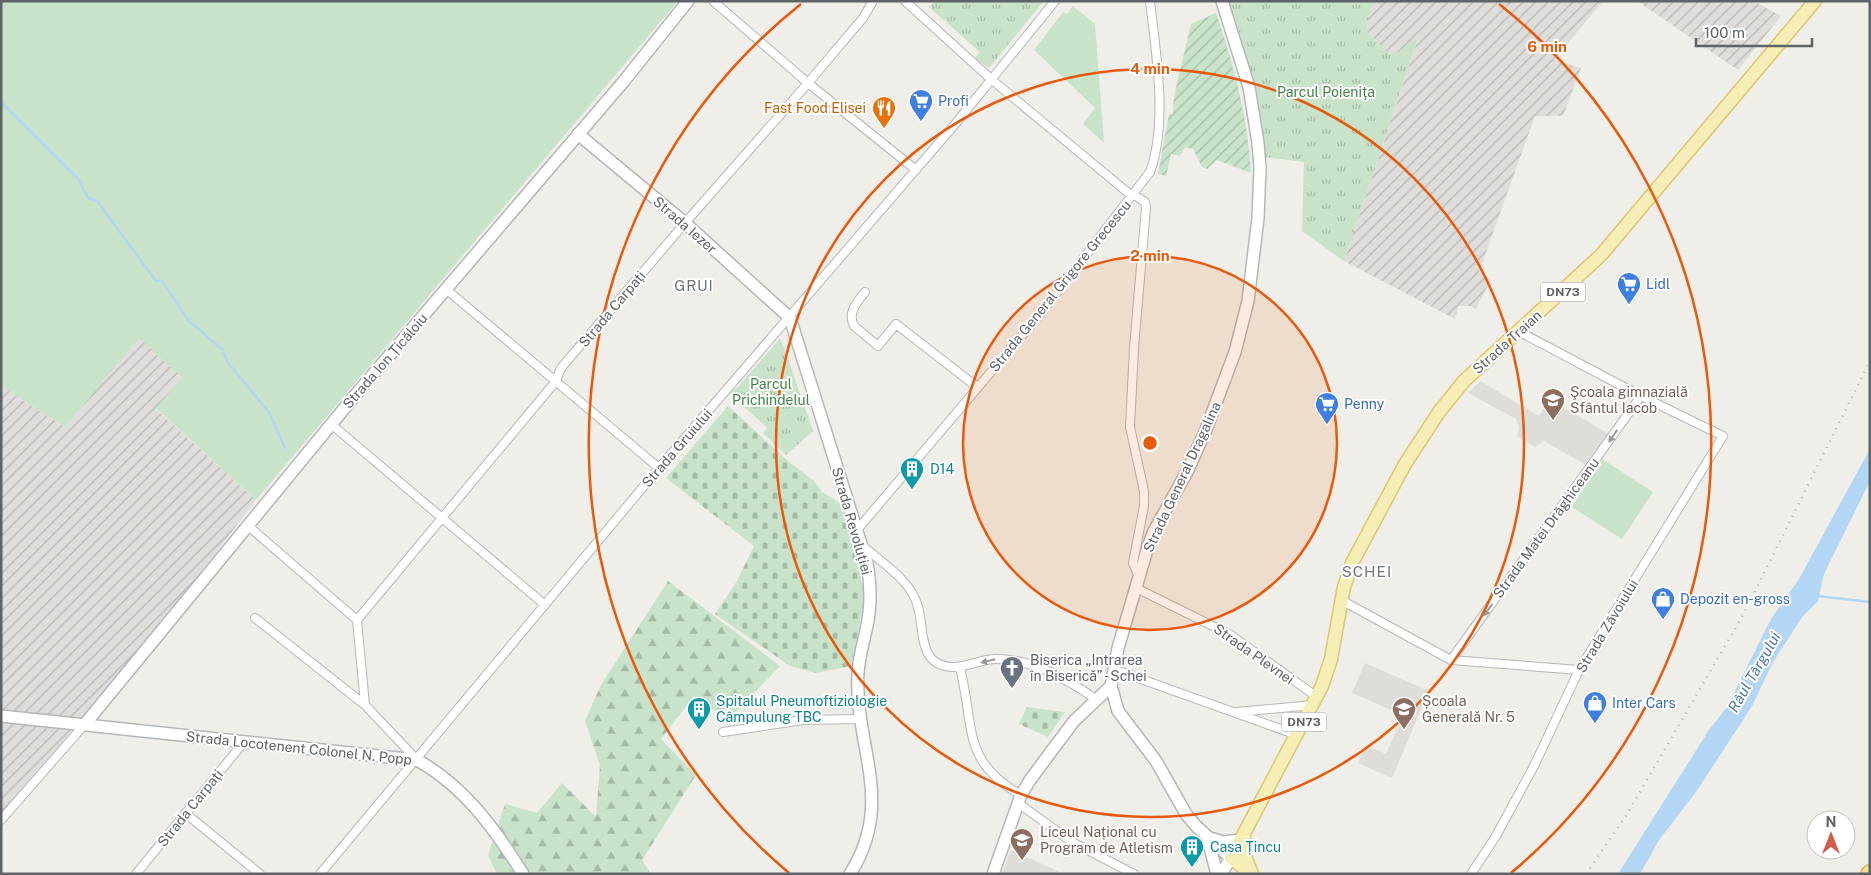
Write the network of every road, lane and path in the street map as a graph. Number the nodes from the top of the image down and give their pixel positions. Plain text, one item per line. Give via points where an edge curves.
1 (688, 1) edge
2 (713, 1) edge
3 (873, 1) edge
4 (904, 1) edge
5 (1055, 1) edge
6 (1150, 1) edge
7 (1222, 1) edge
8 (1815, 1) edge
9 (992, 80) junction
10 (808, 83) junction
11 (578, 134) junction
12 (916, 170) junction
13 (1132, 195) junction
14 (685, 223) junction
15 (446, 290) junction
16 (864, 292) dead end
17 (790, 318) junction
18 (1518, 331) junction
19 (556, 381) junction
20 (977, 387) junction
21 (1641, 396) junction
22 (331, 424) junction
23 (659, 468) junction
24 (442, 518) junction
25 (247, 525) junction
26 (856, 530) junction
27 (861, 544) junction
28 (1137, 582) junction
29 (1341, 600) junction
30 (545, 605) junction
31 (254, 618) dead end
32 (357, 620) junction
33 (1451, 660) junction
34 (960, 668) junction
35 (1113, 668) junction
36 (1579, 670) junction
37 (1111, 686) junction
38 (1097, 700) junction
39 (1315, 701) junction
40 (365, 705) junction
41 (1235, 712) junction
42 (1, 716) edge
43 (861, 719) junction
44 (85, 724) junction
45 (723, 732) dead end
46 (1297, 735) junction
47 (244, 742) junction
48 (417, 760) junction
49 (1020, 799) junction
50 (185, 813) junction
51 (1, 820) edge
52 (1206, 836) junction
53 (1242, 838) junction
54 (1231, 858) junction
55 (136, 874) edge
56 (260, 874) edge
57 (320, 874) edge
58 (523, 874) edge
59 (850, 874) edge
60 (993, 874) edge
61 (1134, 874) edge
62 (1219, 874) edge
63 (1251, 874) edge
64 (1471, 874) edge

1 - 11 street, Strada Ion Țicăloiu
2 - 10 street
3 - 10 street, Strada Carpați via 863,18
4 - 9 street
5 - 9 street, Strada Gruiului
6 - 13 street, Strada General Grigore Grecescu via 1159,137 1150,172
7 - 28 street, Strada General Dragalina via 1249,87 1258,143 1258,218 1248,300 1235,352 1205,432 1154,531
8 - 18 main road, Strada Traian / DN73 via 1601,255
9 - 12 street, Strada Gruiului
9 - 13 street
10 - 12 street
10 - 14 street, Strada Carpați
11 - 14 street, Strada Iezer
11 - 15 street, Strada Ion Țicăloiu
12 - 17 street, Strada Gruiului
13 - 20 street, Strada General Grigore Grecescu via 1042,313
13 - 28 street via 1145,202 1146,208 1130,428 1144,491 1132,563
14 - 17 street, Strada Iezer
14 - 19 street, Strada Carpați via 561,368
15 - 19 street
15 - 22 street, Strada Ion Țicăloiu
16 - 20 street via 854,306 854,326 878,346 896,324
17 - 23 street, Strada Gruiului
17 - 26 street, Strada Revoluției
18 - 21 street
18 - 29 main road, Strada Traian / DN73 via 1454,392 1412,453 1352,563
19 - 23 street
19 - 24 street, Strada Carpați
20 - 26 street, Strada General Grigore Grecescu
21 -> 33 street, Strada Matei Drăghiceanu
21 - 36 street, Strada Zăvoiului via 1723,436
22 - 24 street
22 - 25 street, Strada Ion Țicăloiu
23 - 30 street, Strada Gruiului
24 - 30 street
24 - 32 street, Strada Carpați
25 - 32 street
25 - 44 street, Strada Ion Țicăloiu
26 - 27 street, Strada Revoluției
27 - 34 street via 909,590 918,605 927,652 936,662
27 - 43 street, Strada Revoluției via 871,596 858,673
28 - 35 street, Strada General Dragalina
28 - 39 street, Strada Plevnei via 1231,635
29 - 33 street
29 - 39 main road, DN73 via 1331,659
30 - 48 street, Strada Gruiului
31 - 40 street
32 - 40 street
33 - 36 street
38 -> 34 street via 1050,672 1019,661 994,659
34 - 49 street via 975,748 998,781
35 - 37 street, Strada General Dragalina
35 - 41 street
36 - 64 street, Strada Zăvoiului via 1534,766
37 - 38 street
37 - 52 street, Strada General Dragalina via 1121,716 1156,761 1186,814
38 - 49 street via 1074,721
39 - 41 street
39 - 46 main road, DN73
40 - 48 street
41 - 46 street
42 - 44 street, Strada Locotenent Colonel N. Popp
43 - 45 street via 803,720
43 - 59 street, Strada Revoluției via 872,783 872,808 870,830
44 - 47 street, Strada Locotenent Colonel N. Popp
44 - 51 street
46 - 53 main road, DN73
47 - 48 street, Strada Locotenent Colonel N. Popp
47 - 50 street, Strada Carpați
48 - 57 street, Strada Gruiului
48 - 58 street, Strada Locotenent Colonel N. Popp via 435,770 476,808
49 - 60 street
49 - 61 street via 1072,842
50 - 55 street, Strada Carpați
50 - 56 street
52 - 53 street via 1223,842
52 - 54 street, Strada General Dragalina
52 - 62 street
53 - 54 main road, DN73
53 - 63 main road
54 - 62 street, DN73
54 - 63 main road

